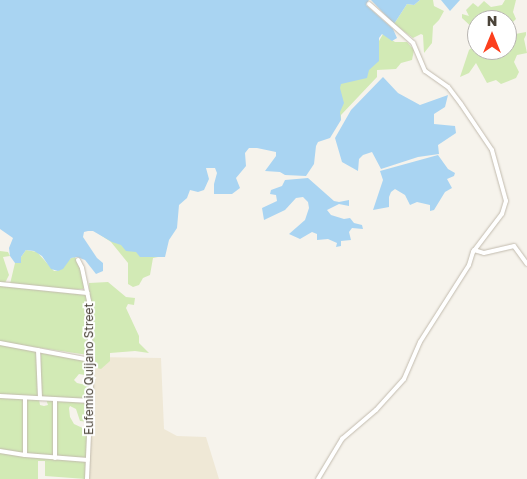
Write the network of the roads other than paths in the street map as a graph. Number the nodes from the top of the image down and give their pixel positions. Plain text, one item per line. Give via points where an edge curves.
1 (369, 4) dead end
2 (474, 250) junction
3 (78, 260) dead end
4 (527, 264) edge
5 (0, 284) edge
6 (88, 293) junction
7 (0, 343) edge
8 (38, 350) junction
9 (90, 360) junction
10 (0, 396) edge
11 (25, 398) junction
12 (40, 398) junction
13 (55, 399) junction
14 (91, 401) junction
15 (0, 451) edge
16 (25, 456) junction
17 (56, 458) junction
18 (88, 460) junction
19 (87, 479) edge
20 (318, 479) edge

1 - 2 street via 413,43 426,71 454,94 492,150 505,195 505,208
2 - 4 street via 484,253 514,246
2 - 20 street via 469,265 420,342 404,379 376,410 342,439
3 - 6 street, Eufemio Quijano Street
5 - 6 street
6 - 9 street, Eufemio Quijano Street
7 - 8 street
8 - 9 street
8 - 12 street
9 - 14 street, Eufemio Quijano Street
10 - 11 street
11 - 12 street
11 - 16 street
12 - 13 street
13 - 14 street
13 - 17 street
14 - 18 street, Eufemio Quijano Street
15 - 16 street
16 - 17 street
17 - 18 street
18 - 19 street, Eufemio Quijano Street

